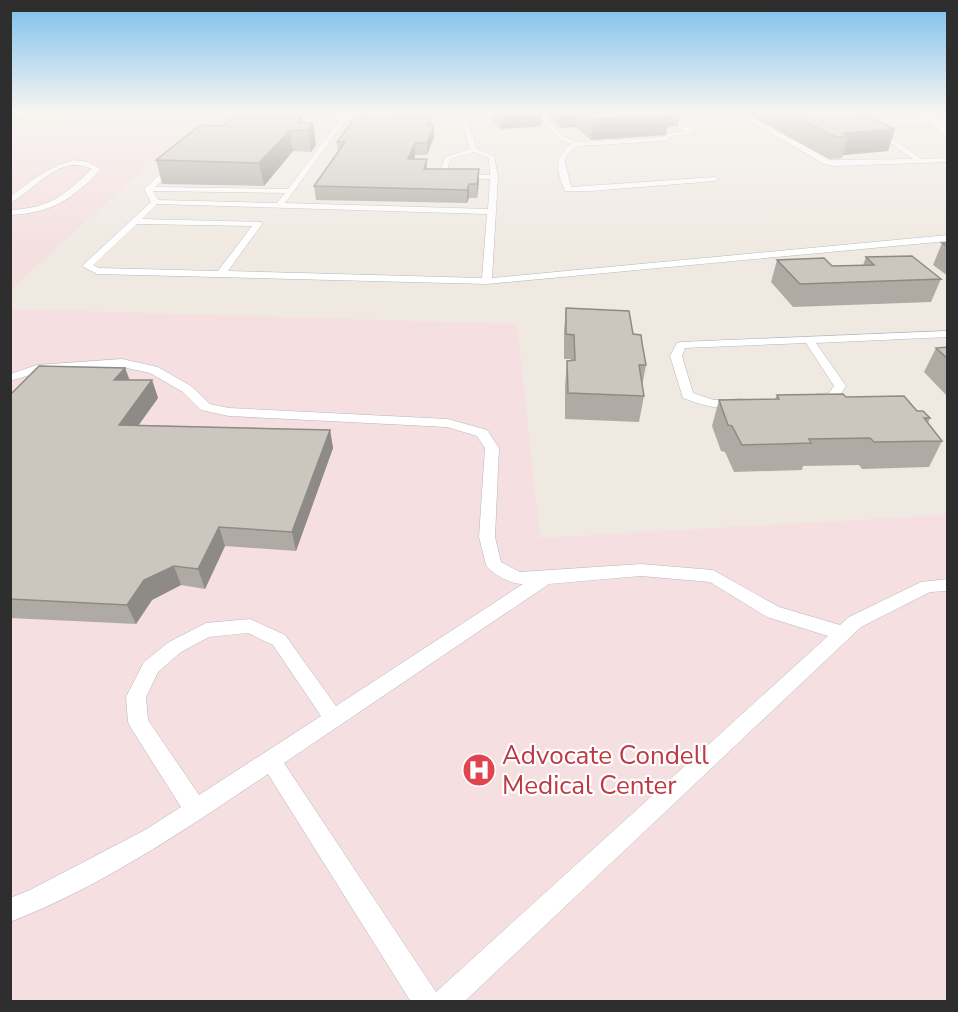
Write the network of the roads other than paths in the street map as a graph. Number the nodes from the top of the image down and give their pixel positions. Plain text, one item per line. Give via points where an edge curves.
1 (183, 159) edge
2 (314, 159) edge
3 (447, 159) edge
4 (492, 159) edge
5 (562, 159) edge
6 (822, 159) edge
7 (914, 159) edge
8 (925, 159) edge
9 (948, 160) edge
10 (494, 177) junction
11 (715, 179) dead end
12 (148, 189) junction
13 (290, 191) junction
14 (10, 201) edge
15 (155, 202) junction
16 (280, 205) junction
17 (492, 212) junction
18 (10, 213) edge
19 (133, 221) junction
20 (948, 238) edge
21 (221, 274) junction
22 (487, 281) junction
23 (948, 334) edge
24 (809, 340) junction
25 (10, 378) edge
26 (800, 399) edge
27 (757, 401) edge
28 (545, 579) junction
29 (948, 585) edge
30 (843, 633) junction
31 (334, 718) junction
32 (271, 760) junction
33 (196, 810) junction
34 (10, 910) edge
35 (427, 1002) edge
36 (444, 1002) edge

1 - 12 lane
2 - 13 lane
3 - 10 lane via 443,176
4 - 10 lane
5 - 11 lane via 568,189
6 - 7 lane via 835,164
8 - 9 lane
10 - 17 lane
12 - 13 lane
12 - 15 lane
13 - 16 lane
14 - 18 lane via 48,171 68,164 90,164 98,170 56,206 37,213
15 - 16 lane
15 - 19 lane
16 - 17 lane
17 - 22 lane
19 - 21 lane via 258,224
19 - 21 lane via 87,266 97,271
20 - 22 lane
21 - 22 lane
23 - 24 lane
24 - 26 lane via 840,386 833,397
24 - 27 lane via 681,345 676,356 687,395 713,404
25 - 28 lane via 36,369 122,363 154,370 187,389 206,407 448,423 482,433 492,448 487,537 494,565 517,578
28 - 30 lane via 641,570 713,576 773,612
28 - 31 lane
29 - 30 lane via 927,586 855,622
30 - 36 lane
31 - 32 lane
31 - 33 lane via 279,640 250,626 206,630 174,648 151,667 136,698 137,716
32 - 33 lane
32 - 35 lane
33 - 34 lane via 153,838

